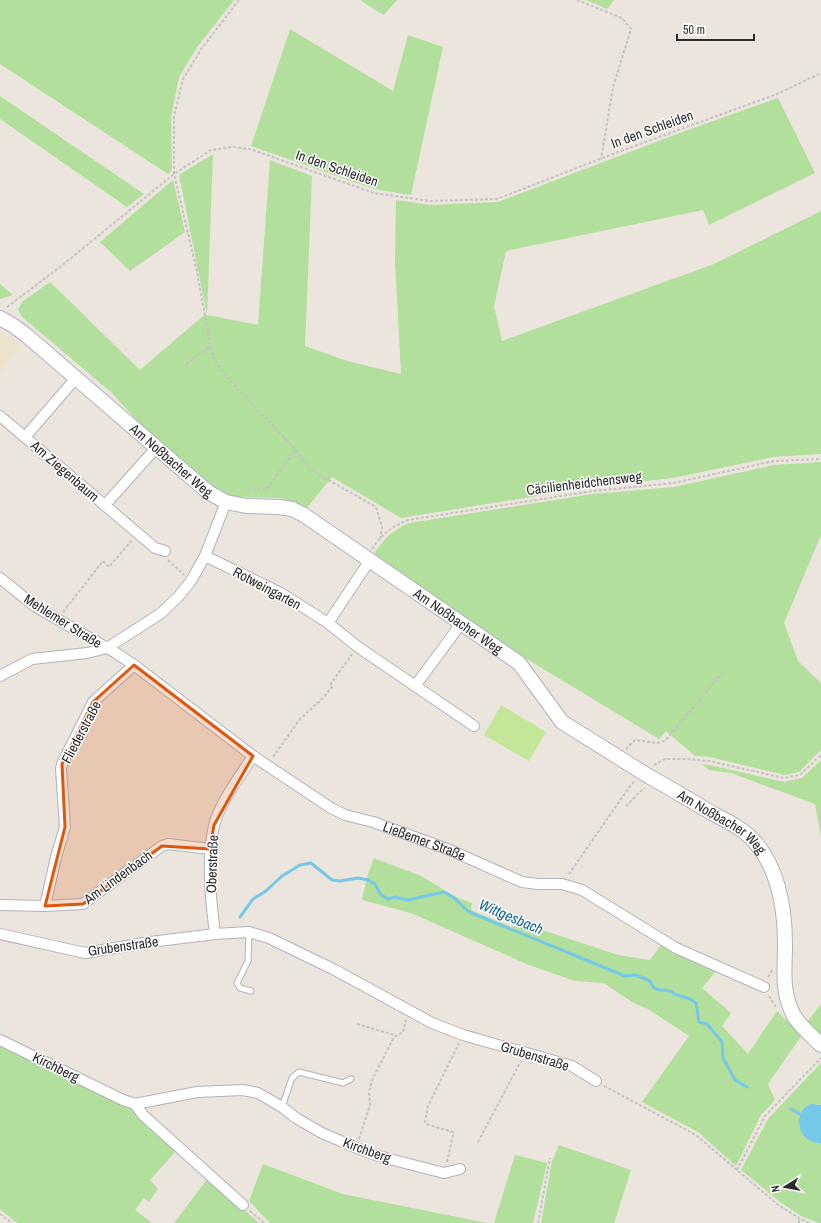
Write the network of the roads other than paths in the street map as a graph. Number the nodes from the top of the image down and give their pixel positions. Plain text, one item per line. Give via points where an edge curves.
1 (4, 313) edge
2 (76, 378) junction
3 (0, 416) edge
4 (25, 437) junction
5 (156, 448) junction
6 (226, 502) junction
7 (105, 505) junction
8 (165, 551) road end
9 (205, 556) junction
10 (370, 560) junction
11 (0, 578) edge
12 (460, 622) junction
13 (328, 623) junction
14 (107, 648) junction
15 (134, 665) junction
16 (0, 676) edge
17 (416, 686) junction
18 (474, 726) dead end
19 (253, 756) junction
20 (210, 849) junction
21 (3, 905) edge
22 (45, 906) junction
23 (249, 932) junction
24 (0, 934) edge
25 (215, 934) junction
26 (764, 987) dead end
27 (252, 991) dead end
28 (0, 1040) edge
29 (821, 1045) edge
30 (351, 1079) dead end
31 (596, 1081) road end
32 (135, 1104) junction
33 (282, 1107) junction
34 (460, 1169) dead end
35 (243, 1205) road end

1 - 2 street, Am Noßbacher Weg via 14,326
2 - 4 street, Am Ziegenbaum
2 - 5 street, Am Noßbacher Weg
3 - 4 street, Am Ziegenbaum
4 - 7 street, Am Ziegenbaum
5 - 6 street, Am Noßbacher Weg via 198,483
5 - 7 street, Am Ziegenbaum
6 - 9 street
6 - 10 street, Am Noßbacher Weg via 292,509
7 - 8 street, Am Ziegenbaum via 154,548
9 - 13 street, Rotweingarten via 281,593
9 - 14 street via 191,581 160,614
10 - 12 street, Am Noßbacher Weg
10 - 13 street
11 - 14 street, Mehlemer Straße via 36,607
12 - 17 street
12 - 29 street, Am Noßbacher Weg, bridge via 519,663 562,722 629,764 646,783 740,829 754,840 772,869 782,903 785,924 784,982 788,1001 795,1017
13 - 17 street, Rotweingarten via 358,647
14 - 15 street, Ließemer Straße
14 - 16 street via 87,653 32,659
15 - 19 street, Ließemer Straße
15 - 22 street, Fliederstraße via 93,702 62,764 65,828
17 - 18 street, Rotweingarten
19 - 20 street, Oberstraße via 223,805 214,825
19 - 26 street, Ließemer Straße via 345,815 373,822 450,850 522,882 562,884 582,890 676,948
20 - 22 street, Am Lindenbach via 168,844 162,846 83,904
20 - 25 street, Oberstraße
21 - 22 street, Am Lindenbach
23 - 25 street, Grubenstraße
23 - 27 lane via 248,961 237,983 240,988
23 - 31 street, Grubenstraße via 269,938 335,970 432,1023 463,1035 572,1066
24 - 25 street, Grubenstraße via 86,953
28 - 32 street, Kirchberg
30 - 33 lane via 343,1083 299,1072 292,1078
32 - 33 street, Kirchberg via 197,1092 243,1090 258,1093
32 - 35 street, Kirchberg via 143,1115
33 - 34 street, Kirchberg via 322,1133 378,1156 444,1172

